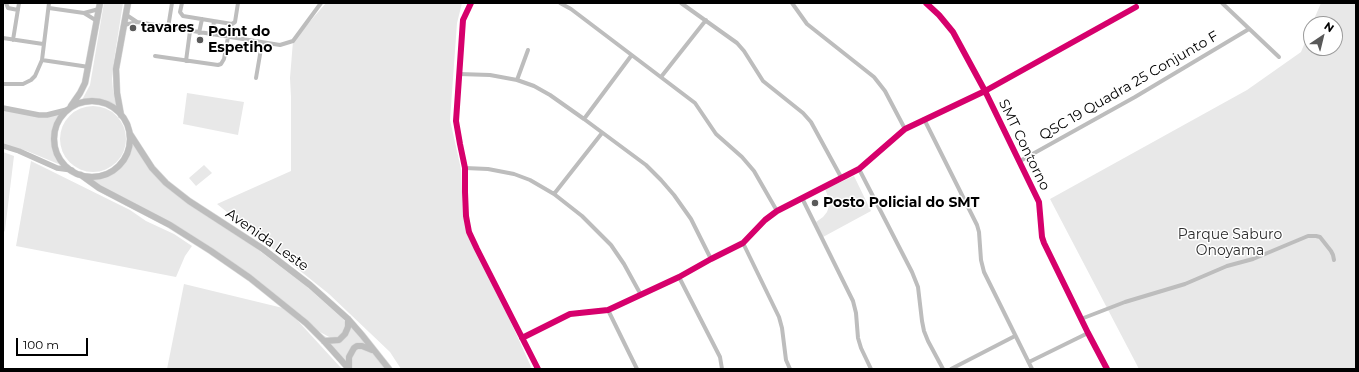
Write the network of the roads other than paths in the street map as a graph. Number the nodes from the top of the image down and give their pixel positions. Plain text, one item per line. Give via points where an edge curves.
1 (6, 3) edge
2 (19, 3) edge
3 (128, 3) edge
4 (172, 3) edge
5 (182, 3) edge
6 (238, 3) edge
7 (321, 3) edge
8 (471, 3) edge
9 (560, 3) edge
10 (681, 3) edge
11 (792, 3) edge
12 (1222, 3) edge
13 (928, 4) edge
14 (49, 5) edge
15 (99, 6) edge
16 (1136, 7) dead end
17 (18, 10) junction
18 (84, 13) junction
19 (125, 14) junction
20 (202, 19) junction
21 (706, 20) junction
22 (97, 21) junction
23 (214, 21) junction
24 (137, 22) junction
25 (124, 25) junction
26 (168, 28) junction
27 (1249, 29) junction
28 (190, 31) junction
29 (200, 33) junction
30 (212, 35) junction
31 (3, 38) edge
32 (228, 38) junction
33 (13, 40) junction
34 (262, 43) junction
35 (43, 44) junction
36 (528, 50) dead end
37 (155, 56) dead end
38 (631, 56) junction
39 (1279, 57) dead end
40 (42, 60) junction
41 (186, 61) junction
42 (89, 67) junction
43 (459, 74) junction
44 (661, 77) junction
45 (256, 78) dead end
46 (517, 80) junction
47 (3, 84) edge
48 (985, 91) junction
49 (3, 108) edge
50 (69, 109) junction
51 (121, 114) junction
52 (584, 119) junction
53 (924, 119) junction
54 (905, 129) junction
55 (602, 133) junction
56 (130, 134) junction
57 (3, 146) edge
58 (1020, 162) junction
59 (465, 168) junction
60 (860, 168) junction
61 (72, 170) junction
62 (81, 175) junction
63 (841, 177) junction
64 (554, 194) junction
65 (802, 198) junction
66 (777, 211) junction
67 (743, 243) junction
68 (711, 259) junction
69 (1334, 260) dead end
70 (679, 277) junction
71 (641, 295) junction
72 (608, 310) junction
73 (348, 319) junction
74 (1081, 319) junction
75 (1088, 333) junction
76 (1015, 336) junction
77 (522, 338) junction
78 (324, 341) junction
79 (375, 352) junction
80 (1029, 362) junction
81 (349, 369) edge
82 (389, 369) edge
83 (538, 369) edge
84 (637, 369) edge
85 (722, 369) edge
86 (790, 369) edge
87 (871, 369) edge
88 (943, 369) edge
89 (951, 369) edge
90 (1032, 369) edge
91 (1107, 369) edge

1 - 17 street via 8,8
2 - 17 street
3 - 19 main road
4 - 26 street
5 - 20 street via 181,15
6 - 23 street via 234,24
7 - 34 street via 293,41 280,45
8 - 43 street via 464,20
9 - 38 street
10 - 21 street
11 - 54 street via 807,24 874,77 885,91
12 - 27 street
13 - 48 street, SMT Contorno via 953,32
14 - 18 street
14 - 35 street
15 - 18 street
15 - 22 main road
16 - 48 street
17 - 33 street
18 - 22 street
19 - 24 street
19 - 25 main road
20 - 23 street
20 - 29 street
21 - 44 street
21 - 63 street via 737,44 763,81 811,122
22 - 42 main road
23 - 30 street
24 - 25 street
24 - 26 street
25 - 51 main road via 116,69
26 - 28 street
27 - 39 street
27 - 58 street, QSC 19 Quadra 25 Conjunto F
28 - 29 street
28 - 41 street
29 - 30 street
30 - 32 street
31 - 33 street
32 - 34 street
32 - 41 street via 221,64
33 - 35 street
34 - 45 street
35 - 40 street
36 - 46 street
37 - 41 street
38 - 44 street
38 - 52 street
40 - 42 street
40 - 47 street via 38,72 31,80 19,85
42 - 50 main road via 85,83
43 - 46 street via 490,75
43 - 59 street via 456,120
44 - 66 street via 695,103 716,134 748,164
46 - 52 street via 545,92
48 - 53 street
48 - 58 street, SMT Contorno
49 - 50 main road via 38,115
50 - 51 main road via 80,103 102,102
50 - 61 main road via 60,119 54,141 63,163
51 - 56 main road
52 - 55 street
53 - 54 street
53 - 76 street via 977,225 984,272
54 - 60 street
55 - 64 street
55 - 68 street via 646,165 674,195 691,219
56 - 62 main road via 127,155 121,164 102,175
56 - 73 main road, Avenida Leste via 152,168 166,182 189,201 286,266
57 - 61 main road via 57,168
58 - 74 street, SMT Contorno via 1039,202 1044,243
59 - 64 street via 514,174
59 - 77 street via 466,216 470,232
60 - 63 street
60 - 88 street via 912,272 918,287 924,331
61 - 62 main road
62 - 78 main road via 99,188 170,225 218,256 286,306
63 - 65 street
64 - 71 street via 582,216 611,245
65 - 66 street
65 - 87 street via 853,302 858,338
66 - 67 street
67 - 68 street
67 - 86 street via 779,317 786,360
68 - 70 street
69 - 74 street via 1320,237 1308,236 1185,284
70 - 71 street
70 - 85 street via 720,357
71 - 72 street
72 - 77 street via 570,314
72 - 84 street
73 - 78 main road via 345,334 339,340
73 - 79 main road, Avenida Leste
74 - 75 street, SMT Contorno
75 - 80 street
75 - 91 street, SMT Contorno
76 - 80 street
76 - 89 street
77 - 83 street
78 - 81 main road
79 - 81 main road via 357,346 349,357
79 - 82 main road, Avenida Leste
80 - 90 street

